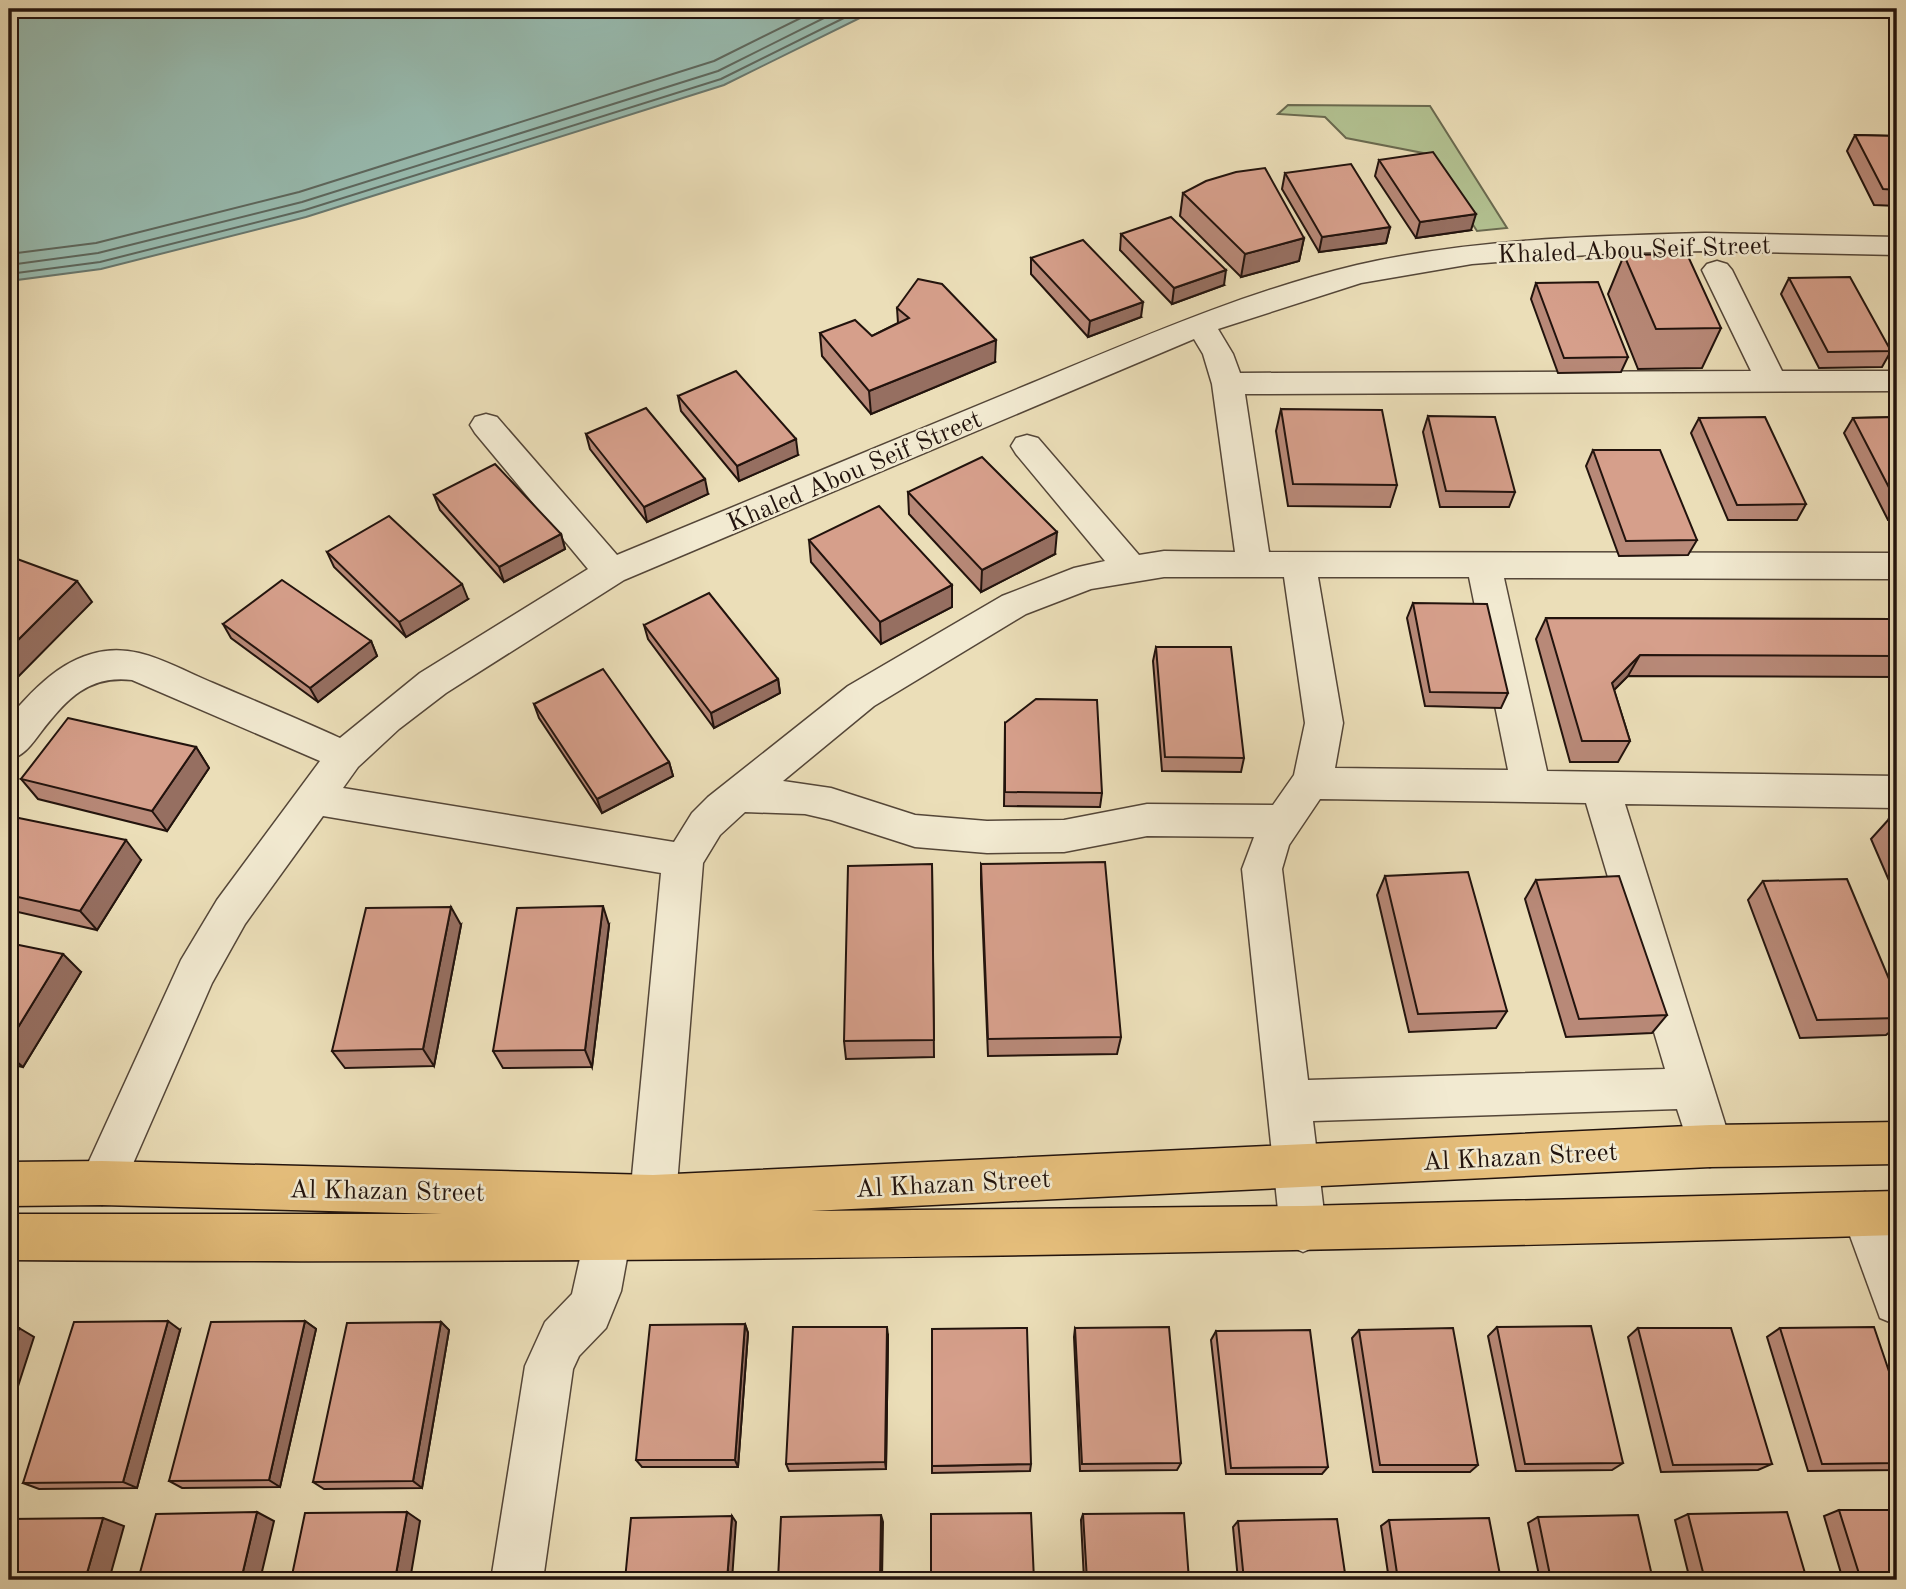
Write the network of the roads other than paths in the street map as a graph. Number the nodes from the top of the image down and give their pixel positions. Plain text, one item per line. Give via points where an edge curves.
1 (1897, 246) edge
2 (1717, 270) dead end
3 (1200, 326) junction
4 (1897, 380) edge
5 (1771, 381) junction
6 (1228, 384) junction
7 (486, 425) dead end
8 (1027, 446) dead end
9 (1254, 564) junction
10 (1299, 564) junction
11 (1484, 565) junction
12 (1897, 566) edge
13 (1132, 570) junction
14 (612, 571) junction
15 (9, 745) edge
16 (345, 756) junction
17 (1309, 783) junction
18 (1531, 786) junction
19 (1601, 788) junction
20 (1897, 792) edge
21 (738, 796) junction
22 (315, 799) junction
23 (1281, 821) junction
24 (684, 860) junction
25 (1692, 1088) junction
26 (1288, 1101) junction
27 (1897, 1143) edge
28 (1710, 1146) junction
29 (1296, 1167) junction
30 (102, 1183) junction
31 (9, 1184) edge
32 (653, 1197) junction
33 (1881, 1214) edge
34 (1303, 1229) junction
35 (608, 1236) junction
36 (9, 1237) edge
37 (1897, 1301) edge
38 (517, 1580) edge

1 - 3 street, Khaled Abou Seif Street via 1706,242 1496,252 1359,274
2 - 5 street
3 - 6 street via 1218,354
3 - 14 street, Khaled Abou Seif Street
4 - 5 street
5 - 6 street
6 - 9 street
7 - 14 street
8 - 13 street
9 - 10 street
9 - 13 street via 1164,564
10 - 11 street
10 - 17 street via 1324,723 1322,747
11 - 12 street
11 - 18 street
13 - 21 street via 1086,578 1014,605 861,696
14 - 16 street, Khaled Abou Seif Street via 433,682
15 - 16 street via 71,676 106,663 123,663
16 - 22 street, Khaled Abou Seif Street
17 - 18 street
17 - 23 street
18 - 19 street
19 - 20 street
19 - 25 street
21 - 23 street via 809,799 907,831 941,834 1064,836 1148,820
21 - 24 street via 706,824
22 - 24 street
22 - 30 street, Khaled Abou Seif Street via 231,912 196,973
23 - 26 street via 1265,854 1263,877
24 - 32 street
25 - 26 street
25 - 28 street
26 - 29 street
27 - 28 main road, Al Khazan Street
28 - 29 main road, Al Khazan Street
29 - 32 main road, Al Khazan Street
29 - 34 street
30 - 31 main road, Al Khazan Street
30 - 32 main road, Al Khazan Street
33 - 34 main road, Al Khazan Street
33 - 37 street
34 - 35 main road, Al Khazan Street
35 - 36 main road, Al Khazan Street
35 - 38 street via 589,1311 562,1339 549,1366

